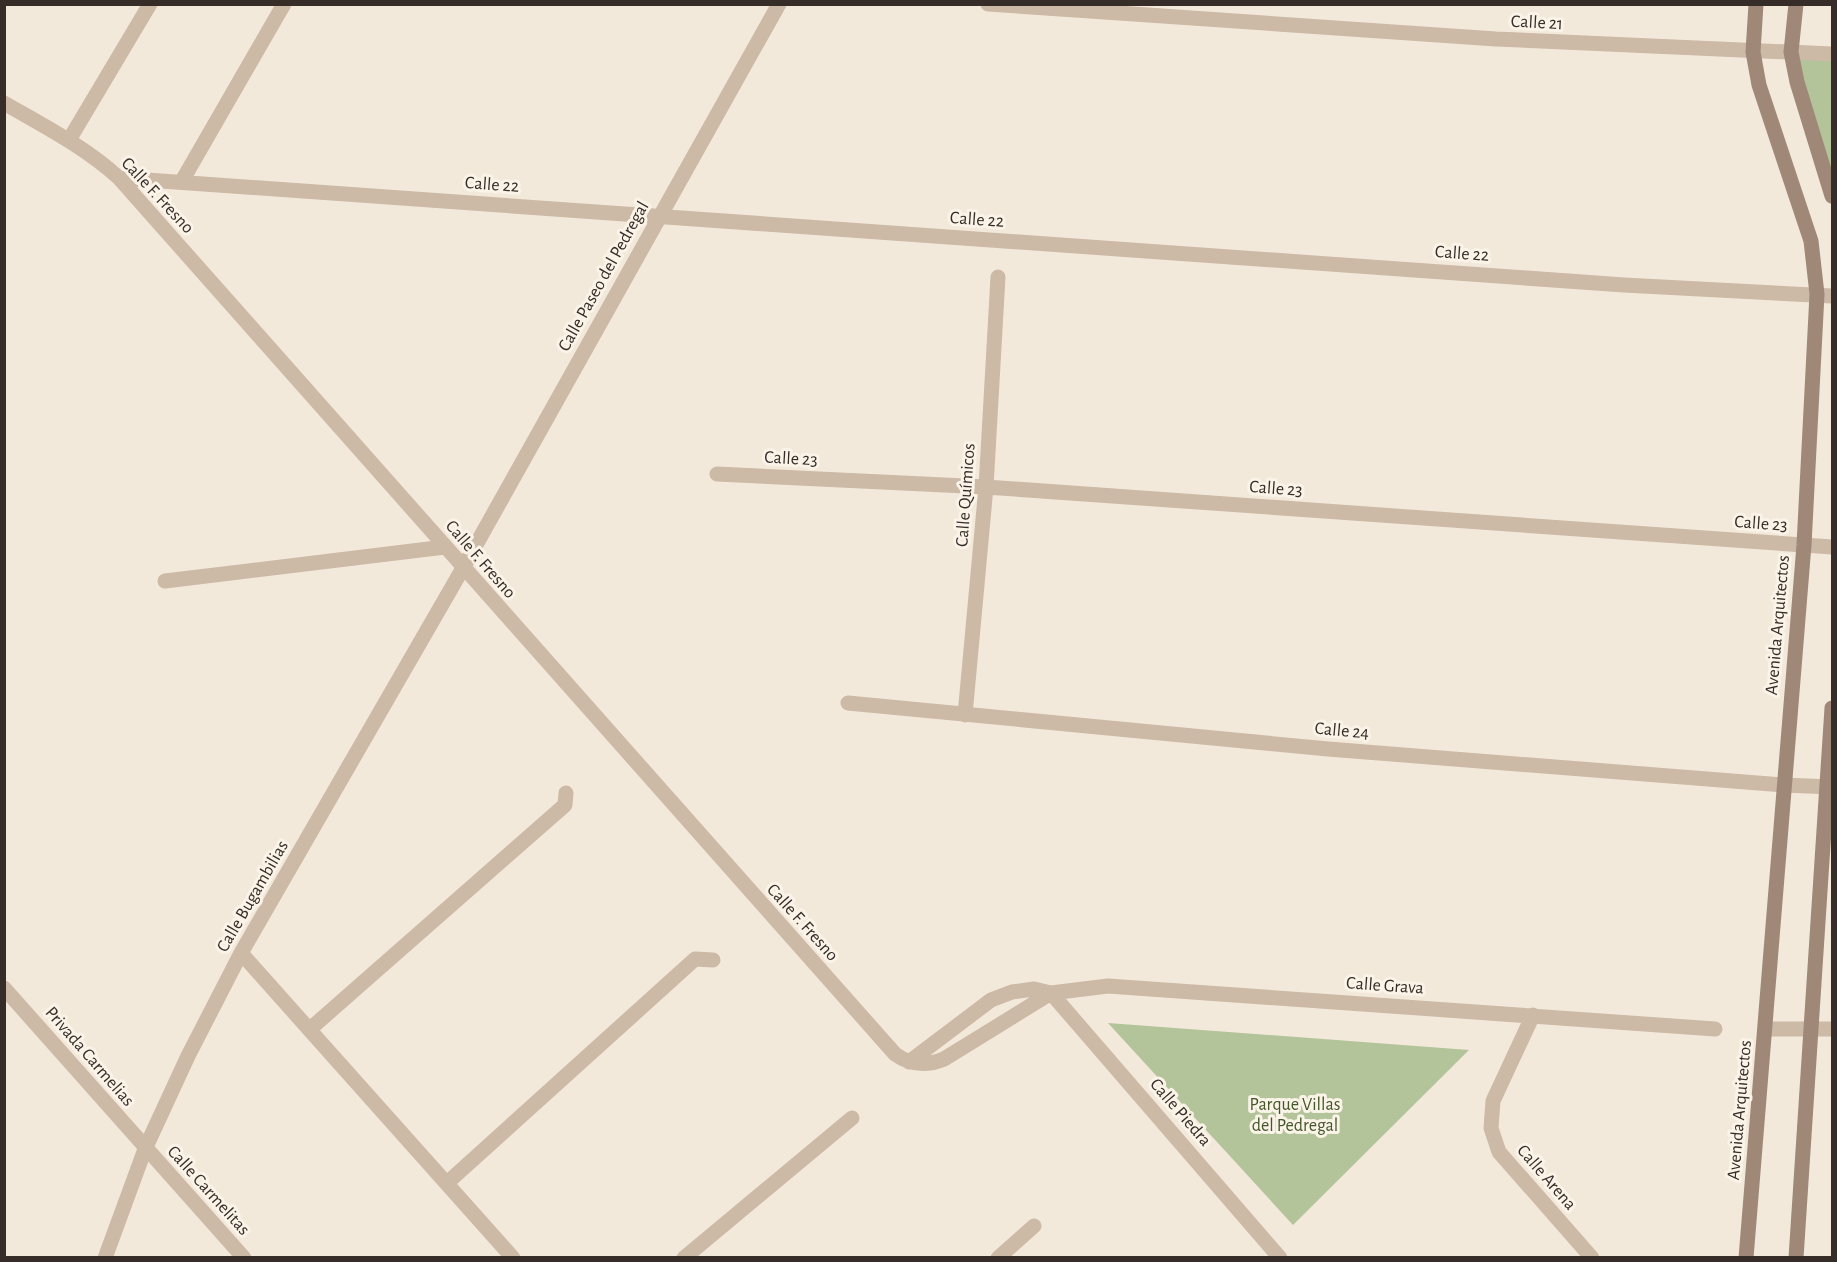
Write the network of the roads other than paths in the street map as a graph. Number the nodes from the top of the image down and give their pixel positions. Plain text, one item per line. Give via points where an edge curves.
1 (150, 4) edge
2 (284, 4) edge
3 (779, 4) edge
4 (988, 4) edge
5 (1756, 4) edge
6 (1796, 4) edge
7 (1754, 52) junction
8 (1791, 52) junction
9 (1833, 54) edge
10 (4, 103) edge
11 (69, 140) junction
12 (119, 178) junction
13 (182, 182) junction
14 (1833, 196) edge
15 (659, 216) junction
16 (998, 277) dead end
17 (1825, 295) edge
18 (717, 474) dead end
19 (986, 487) junction
20 (1804, 545) junction
21 (445, 547) junction
22 (1833, 547) edge
23 (463, 568) junction
24 (165, 581) dead end
25 (848, 703) dead end
26 (1833, 708) edge
27 (965, 715) junction
28 (1783, 785) junction
29 (1829, 787) edge
30 (566, 793) dead end
31 (241, 953) junction
32 (713, 960) dead end
33 (4, 988) edge
34 (1052, 993) junction
35 (1533, 1015) junction
36 (1812, 1028) junction
37 (310, 1029) junction
38 (1715, 1029) dead end
39 (1765, 1029) junction
40 (1833, 1029) edge
41 (909, 1062) junction
42 (852, 1118) dead end
43 (145, 1149) junction
44 (447, 1184) junction
45 (1034, 1226) dead end
46 (105, 1257) edge
47 (244, 1257) edge
48 (513, 1257) edge
49 (684, 1257) edge
50 (998, 1257) edge
51 (1280, 1257) edge
52 (1592, 1257) edge
53 (1746, 1257) edge
54 (1796, 1257) edge

1 - 11 street
2 - 13 street
3 - 15 street, Calle Paseo del Pedregal
4 - 7 street, Calle 21 via 1496,39
5 - 7 street, Avenida Arquitectos
6 - 8 street
7 - 8 street, Calle 21
7 - 17 street, Avenida Arquitectos via 1759,85
8 - 9 street, Calle 21
8 - 14 street
10 - 11 street, Calle F. Fresno
11 - 12 street, Calle F. Fresno
12 - 13 street, Calle 22
12 - 21 street, Calle F. Fresno
13 - 15 street, Calle 22
15 - 17 street, Calle 22 via 1612,284
15 - 23 street, Calle Paseo del Pedregal
16 - 19 street, Calle Químicos
17 - 20 street, Avenida Arquitectos
18 - 19 street, Calle 23
19 - 20 street, Calle 23
19 - 27 street, Calle Químicos
20 - 22 street, Calle 23
20 - 28 street, Avenida Arquitectos
21 - 23 street, Calle F. Fresno
21 - 24 street
23 - 31 street, Calle Bugambilias
23 - 41 street, Calle F. Fresno via 889,1048
25 - 27 street, Calle 24
26 - 29 street
27 - 28 street, Calle 24
28 - 29 street, Calle 24
28 - 39 street, Avenida Arquitectos
29 - 36 street
30 - 37 street via 565,805
31 - 37 street
31 - 43 street, Calle Bugambilias
32 - 44 street via 695,959
33 - 43 street, Privada Carmelias
34 - 35 street, Calle Grava via 1108,986
34 - 41 street, Calle Grava via 944,1059 924,1064
34 - 41 street, Calle Grava via 1023,989 991,1000
34 - 51 street, Calle Piedra
35 - 38 street, Calle Grava
35 - 52 street, Calle Arena via 1493,1101 1491,1128 1499,1152
36 - 39 street
36 - 40 street
36 - 54 street
37 - 44 street
39 - 53 street, Avenida Arquitectos
42 - 49 street
43 - 46 street, Calle Bugambilias
43 - 47 street, Calle Carmelitas
44 - 48 street
45 - 50 street

